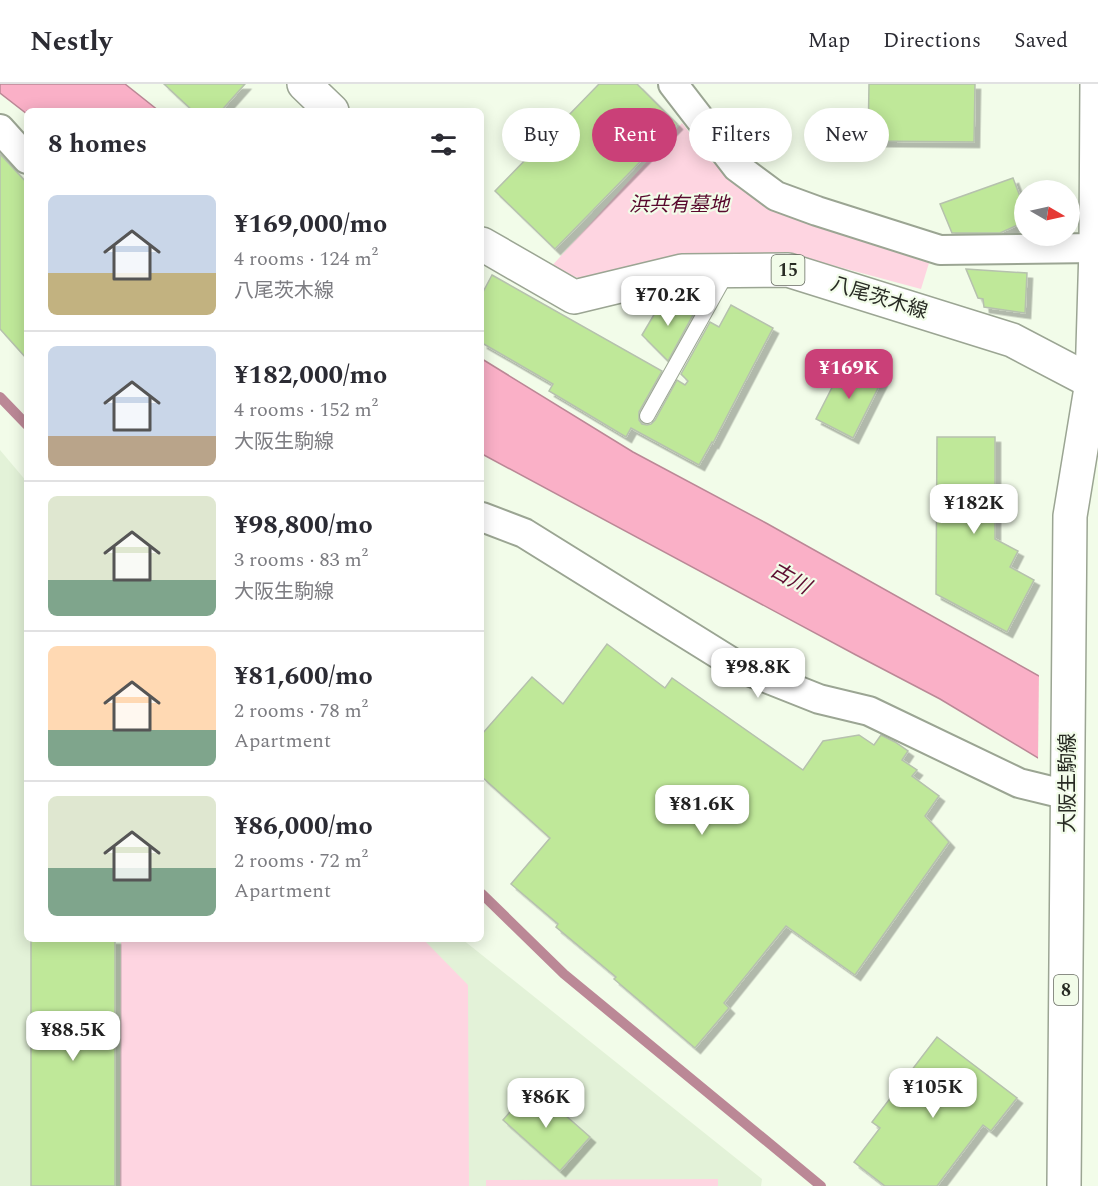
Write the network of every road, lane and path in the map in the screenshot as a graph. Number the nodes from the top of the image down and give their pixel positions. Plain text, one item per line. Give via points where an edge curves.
1 (304, 84) edge
2 (674, 84) edge
3 (1096, 84) edge
4 (329, 108) edge
5 (0, 129) edge
6 (1097, 135) edge
7 (24, 156) edge
8 (484, 245) edge
9 (1096, 248) junction
10 (728, 270) junction
11 (1095, 386) edge
12 (1098, 415) edge
13 (647, 416) dead end
14 (484, 518) edge
15 (1068, 795) junction
16 (1064, 1186) edge

1 - 4 main road
2 - 9 street via 737,167 776,196 940,250
3 - 6 main road, 大阪生駒線 / 8
5 - 7 street
6 - 9 main road, 大阪生駒線 / 8
8 - 10 main road, 八尾茨木線 / 15 via 574,297 682,271
9 - 11 main road, 大阪生駒線 / 8
10 - 11 main road, 八尾茨木線 / 15 via 788,270 1012,340
10 - 13 lane
11 - 12 main road, 大阪生駒線 / 8
11 - 15 main road, 大阪生駒線 / 8 via 1070,516
14 - 15 street via 524,533 741,668 819,699 868,711 1019,783
15 - 16 main road, 大阪生駒線 / 8

